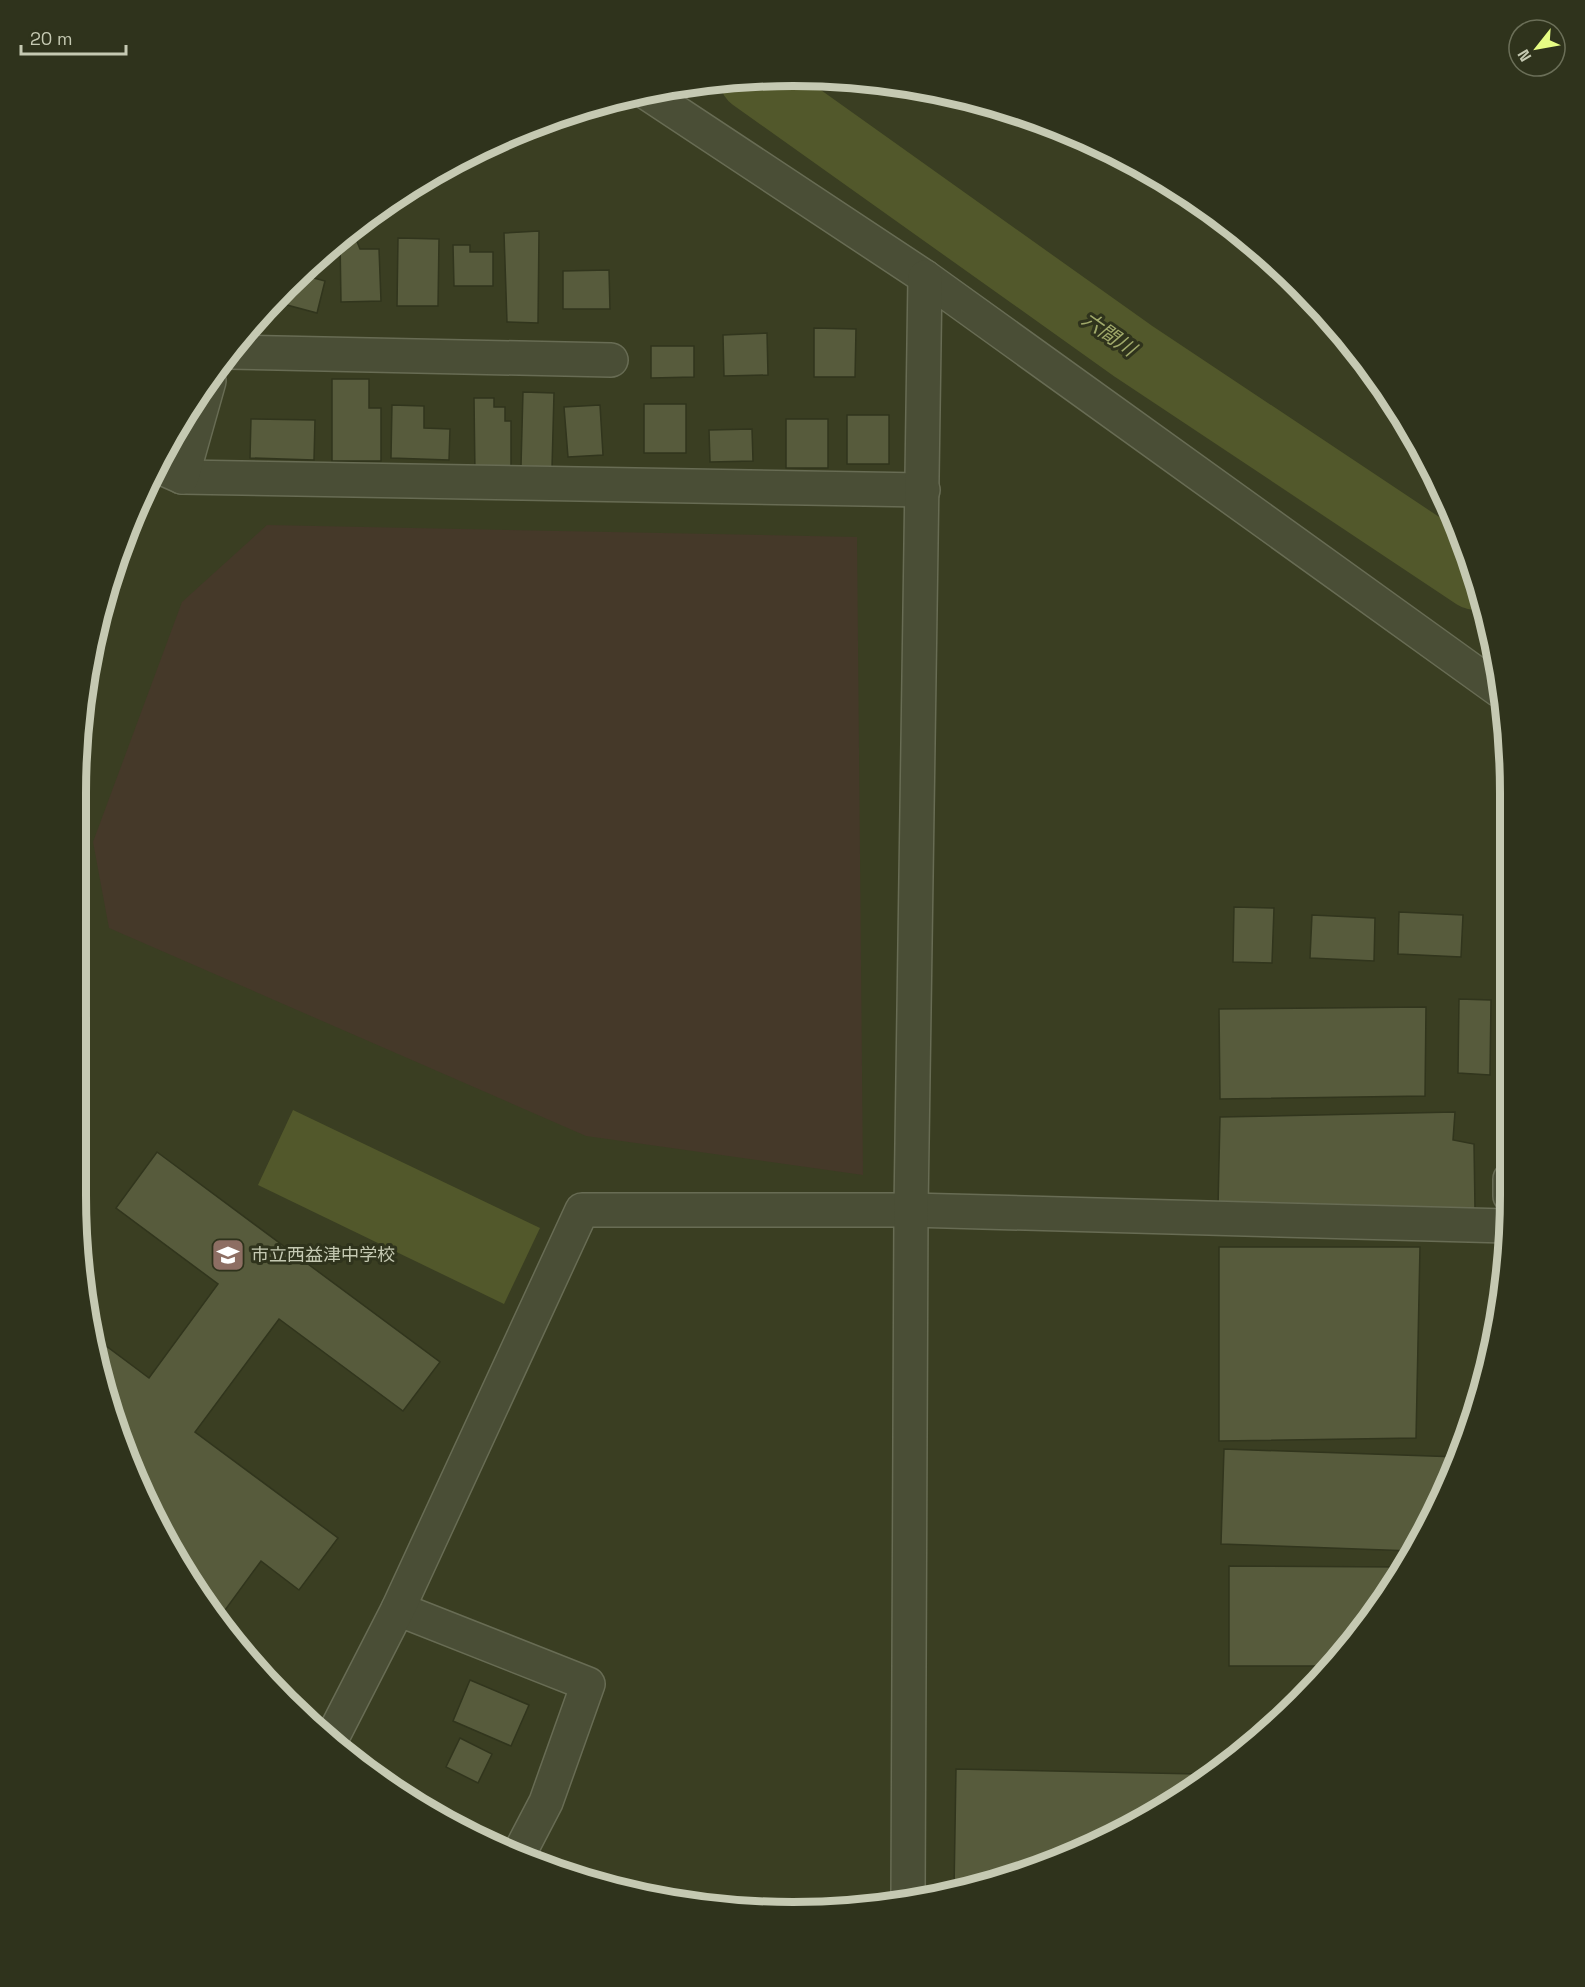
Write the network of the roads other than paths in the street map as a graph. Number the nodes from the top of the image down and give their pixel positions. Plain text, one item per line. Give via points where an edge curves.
1 (656, 99) edge
2 (926, 277) junction
3 (240, 352) edge
4 (611, 360) dead end
5 (192, 420) edge
6 (170, 471) edge
7 (923, 490) junction
8 (1490, 684) edge
9 (910, 1210) junction
10 (1499, 1226) edge
11 (398, 1609) junction
12 (335, 1733) edge
13 (522, 1848) edge
14 (908, 1891) edge

1 - 2 street
2 - 7 street
2 - 8 street
3 - 4 street
5 - 6 street
6 - 7 street
7 - 9 street
9 - 10 street
9 - 11 street via 582,1210
9 - 14 street
11 - 12 street
11 - 13 street via 588,1684 546,1802

